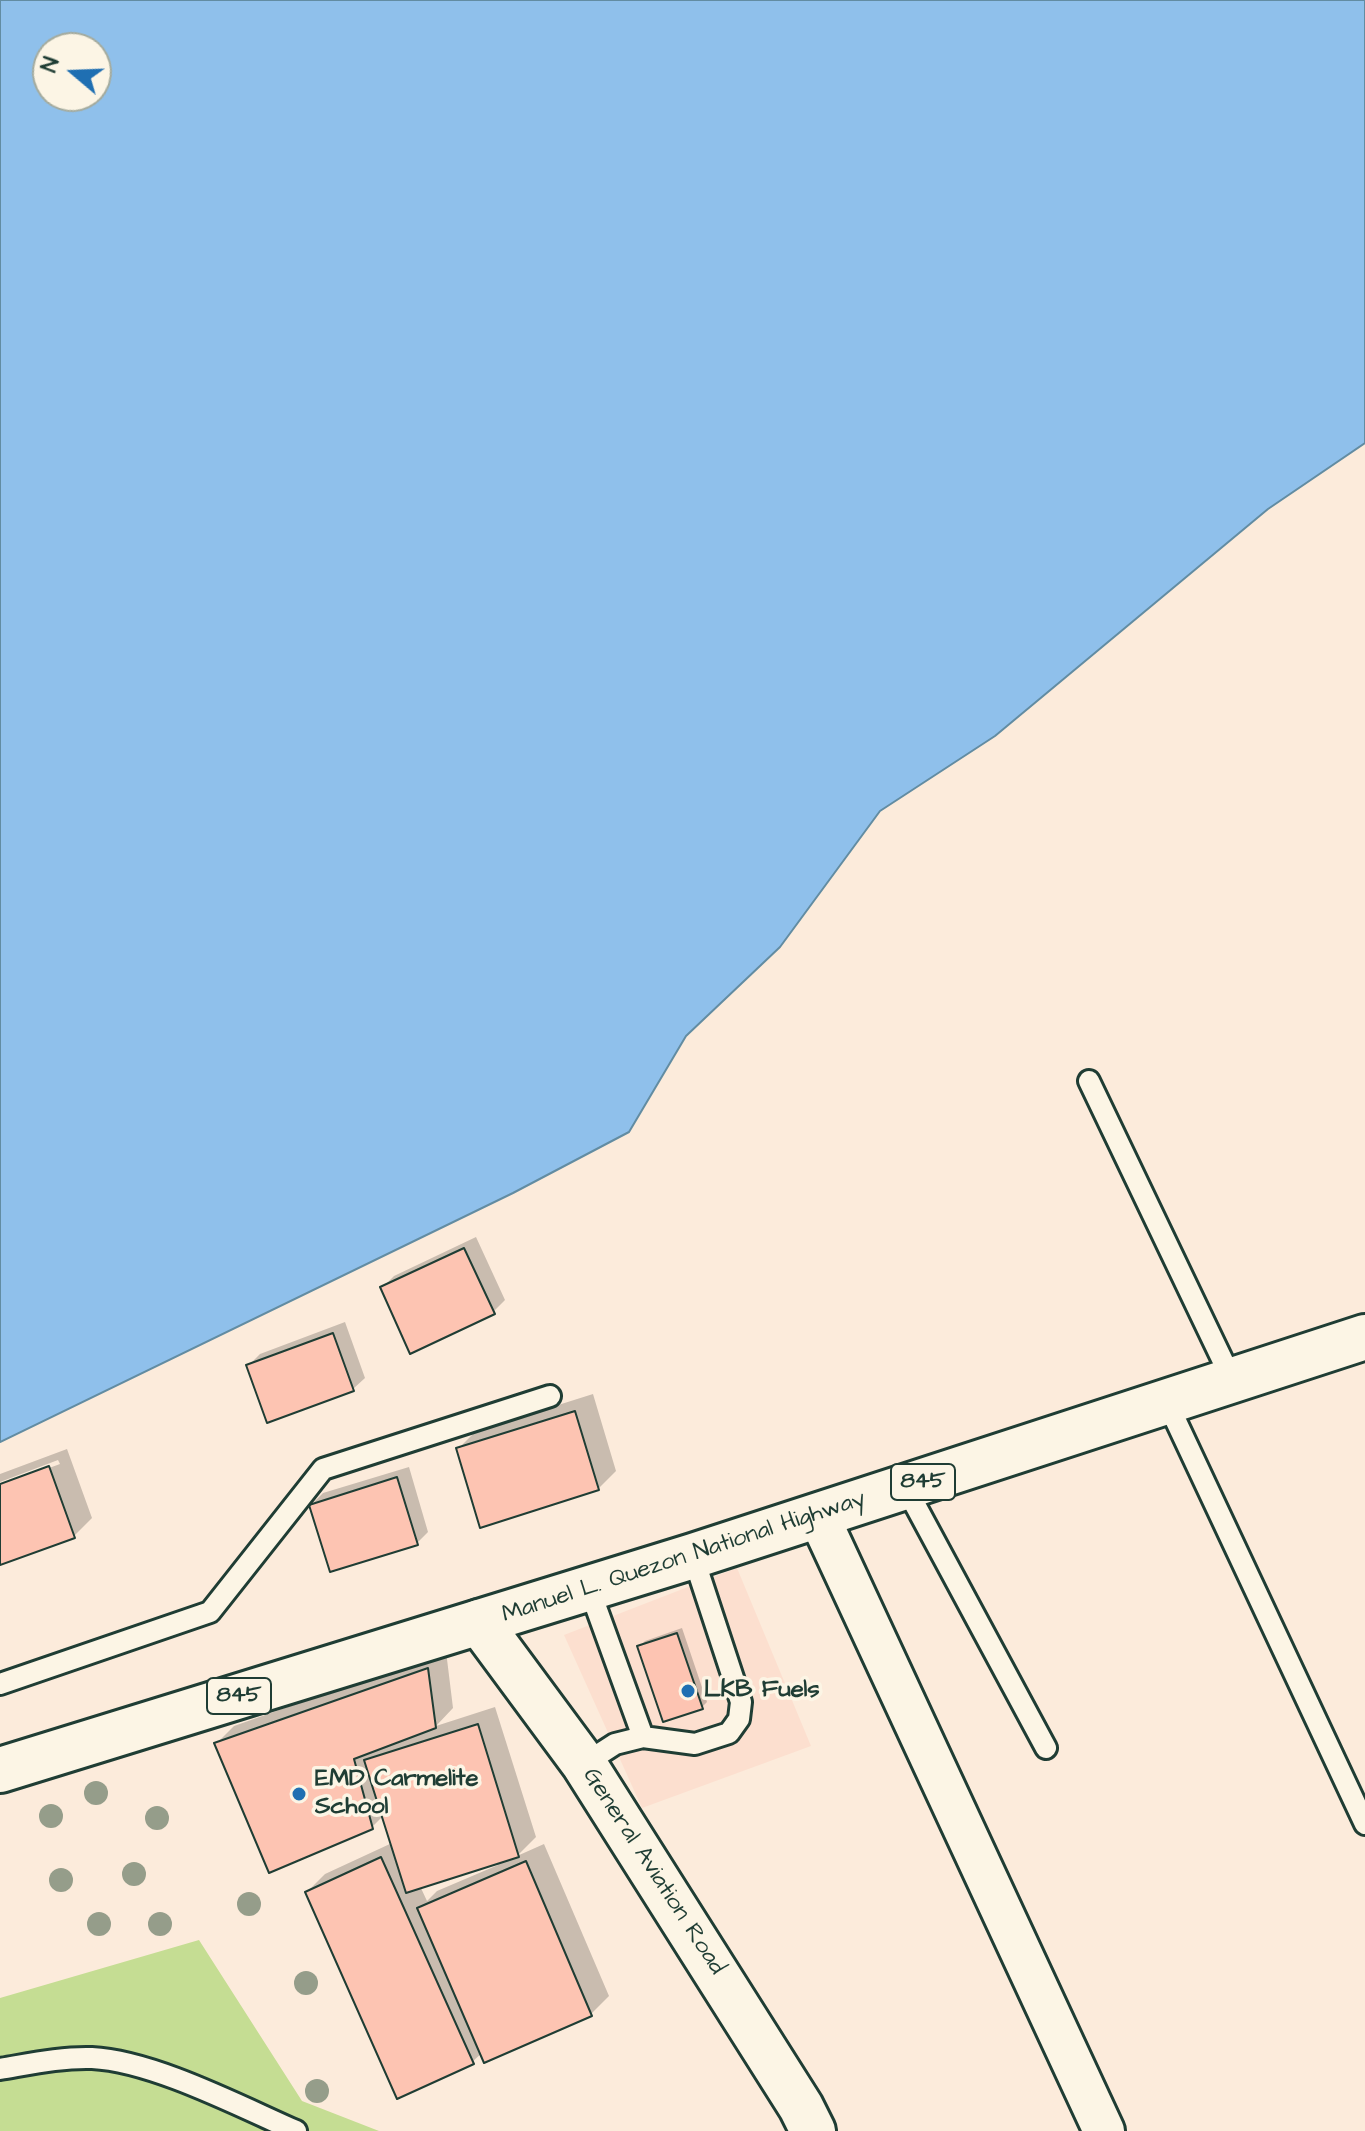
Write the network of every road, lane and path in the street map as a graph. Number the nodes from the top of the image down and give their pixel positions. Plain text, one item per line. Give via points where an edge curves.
1 (1089, 1081) dead end
2 (1365, 1337) edge
3 (1232, 1380) junction
4 (550, 1396) dead end
5 (1167, 1402) junction
6 (906, 1488) junction
7 (818, 1515) junction
8 (693, 1556) junction
9 (589, 1588) junction
10 (479, 1622) junction
11 (0, 1684) edge
12 (643, 1737) junction
13 (1046, 1748) dead end
14 (584, 1764) junction
15 (0, 1770) edge
16 (1365, 1824) edge
17 (0, 2069) edge
18 (296, 2131) edge
19 (813, 2131) edge
20 (1104, 2131) edge

1 - 3 lane
2 - 3 main road, Manuel L. Quezon National Highway / 845
3 - 5 main road, Manuel L. Quezon National Highway / 845
4 - 11 lane via 323,1469 210,1612
5 - 6 main road, Manuel L. Quezon National Highway / 845
5 - 16 lane
6 - 7 main road, Manuel L. Quezon National Highway / 845
6 - 13 lane
7 - 8 main road, Manuel L. Quezon National Highway / 845
7 - 20 street
8 - 9 main road, Manuel L. Quezon National Highway / 845
8 - 12 lane via 741,1702 739,1719 729,1733 695,1744
9 - 10 main road, Manuel L. Quezon National Highway / 845
9 - 12 lane
10 - 14 main road, General Aviation Road
10 - 15 main road, Manuel L. Quezon National Highway / 845
12 - 14 lane via 615,1744
14 - 19 main road, General Aviation Road
17 - 18 lane via 90,2058 117,2061

